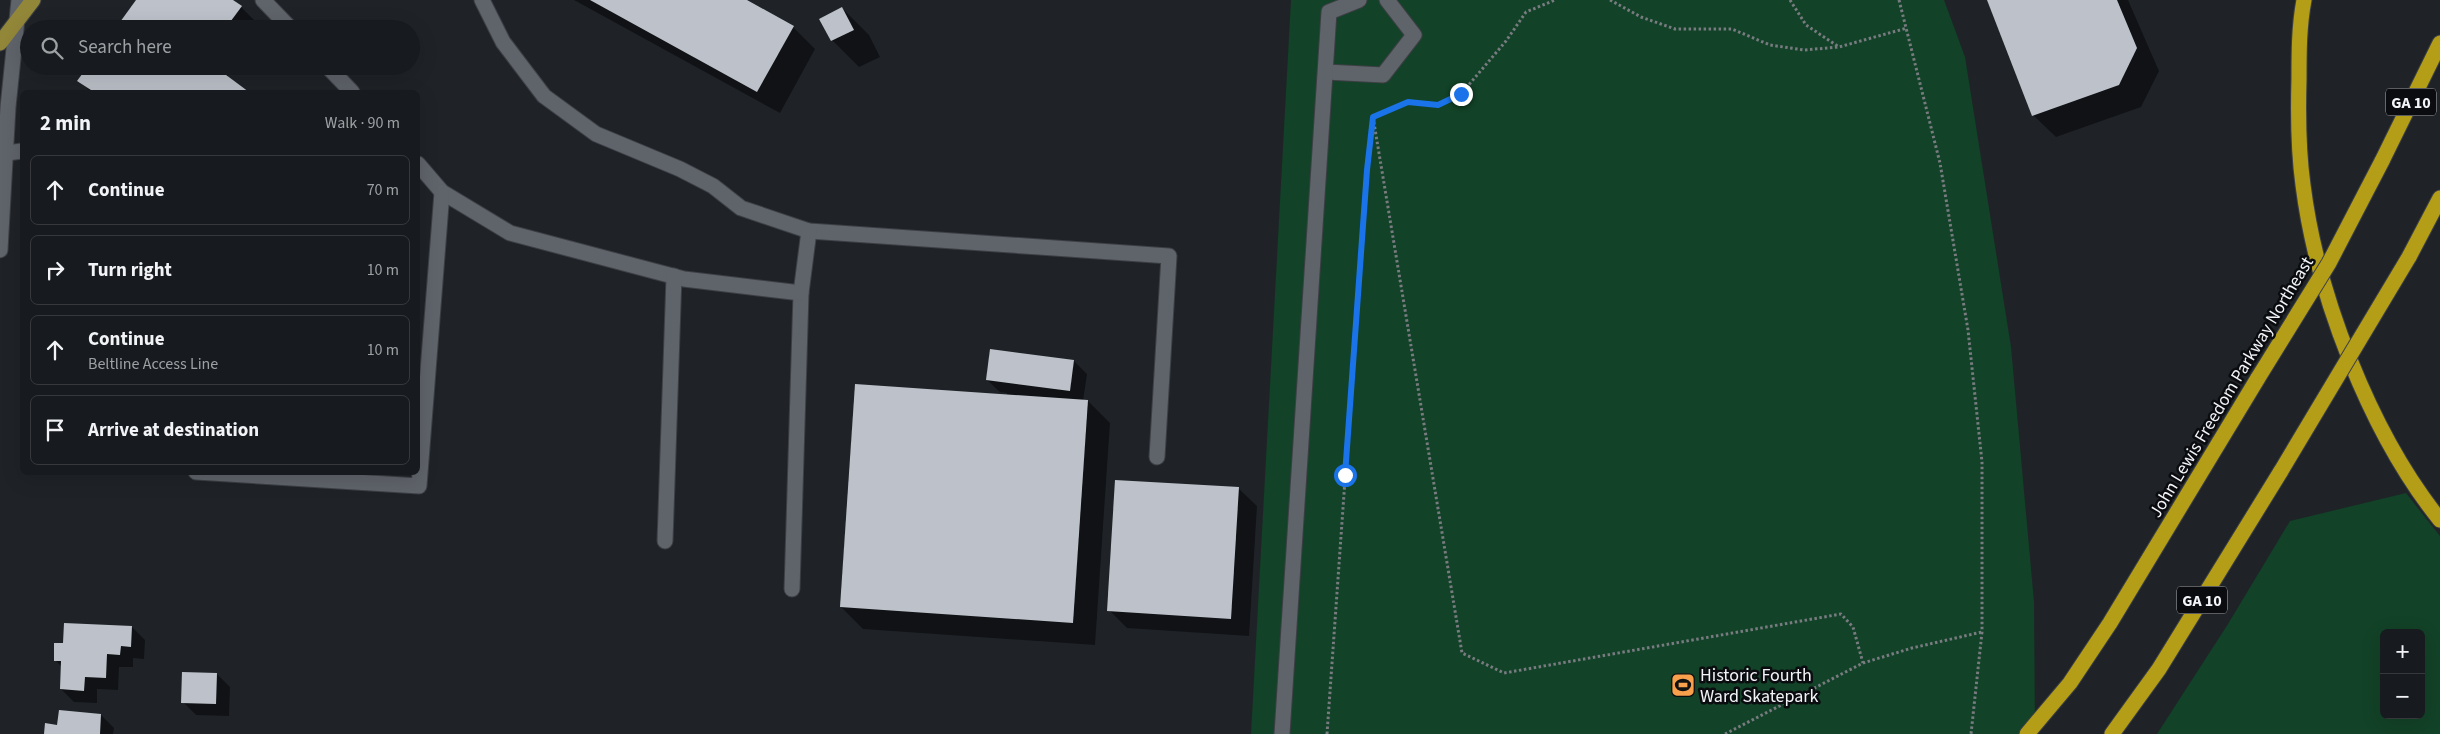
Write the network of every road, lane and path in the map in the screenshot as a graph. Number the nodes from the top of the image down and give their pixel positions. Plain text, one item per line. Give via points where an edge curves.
1 (19, 0) edge
2 (33, 0) edge
3 (263, 0) edge
4 (482, 0) edge
5 (1359, 0) edge
6 (1387, 0) edge
7 (1555, 0) edge
8 (1610, 0) edge
9 (1790, 0) edge
10 (1899, 0) edge
11 (2304, 0) edge
12 (18, 19) junction
13 (282, 20) edge
14 (1907, 28) junction
15 (0, 43) edge
16 (2440, 43) edge
17 (1838, 47) junction
18 (1326, 72) junction
19 (336, 75) edge
20 (350, 90) edge
21 (1373, 117) junction
22 (20, 151) edge
23 (7, 153) junction
24 (420, 166) edge
25 (442, 192) junction
26 (2440, 198) edge
27 (808, 232) junction
28 (0, 250) edge
29 (674, 276) junction
30 (801, 294) junction
31 (1157, 457) dead end
32 (420, 473) edge
33 (244, 475) edge
34 (420, 475) edge
35 (2440, 520) edge
36 (665, 541) dead end
37 (792, 589) dead end
38 (1982, 632) junction
39 (1863, 663) junction
40 (2116, 730) edge
41 (1282, 734) edge
42 (1327, 734) edge
43 (1725, 734) edge
44 (1971, 734) edge
45 (2027, 734) edge

1 - 12 street
2 - 12 main road
3 - 13 street
4 - 27 street via 503,42 544,96 596,134 680,169 713,186 741,208
5 - 18 street via 1330,12
6 - 18 street via 1414,35 1383,75
7 - 21 path via 1526,12 1501,48 1461,94 1438,105 1408,102
8 - 17 path via 1641,17 1675,29 1732,29 1770,45 1804,50
9 - 17 path via 1806,25
10 - 14 path
11 - 35 highway via 2299,49 2298,134 2310,229 2335,318 2368,402 2406,472
12 - 15 main road
12 - 23 street via 8,107
14 - 17 path
14 - 38 path via 1940,164 1968,330 1982,462
16 - 45 highway, John Lewis Freedom Parkway Northeast / GA 10, bridge via 2329,263 2110,623 2070,683
18 - 41 street
19 - 20 street
21 - 39 path via 1462,653 1504,673 1841,614 1854,627
21 - 42 path
22 - 23 street
23 - 28 street
24 - 25 street
25 - 29 street via 510,233
25 - 32 street
26 - 40 highway, GA 10, bridge via 2409,257 2281,471 2159,669
27 - 30 street
27 - 31 street via 1169,256
29 - 30 street
29 - 36 street
30 - 37 street
33 - 34 street via 419,486
38 - 39 path
38 - 44 path
39 - 43 path

